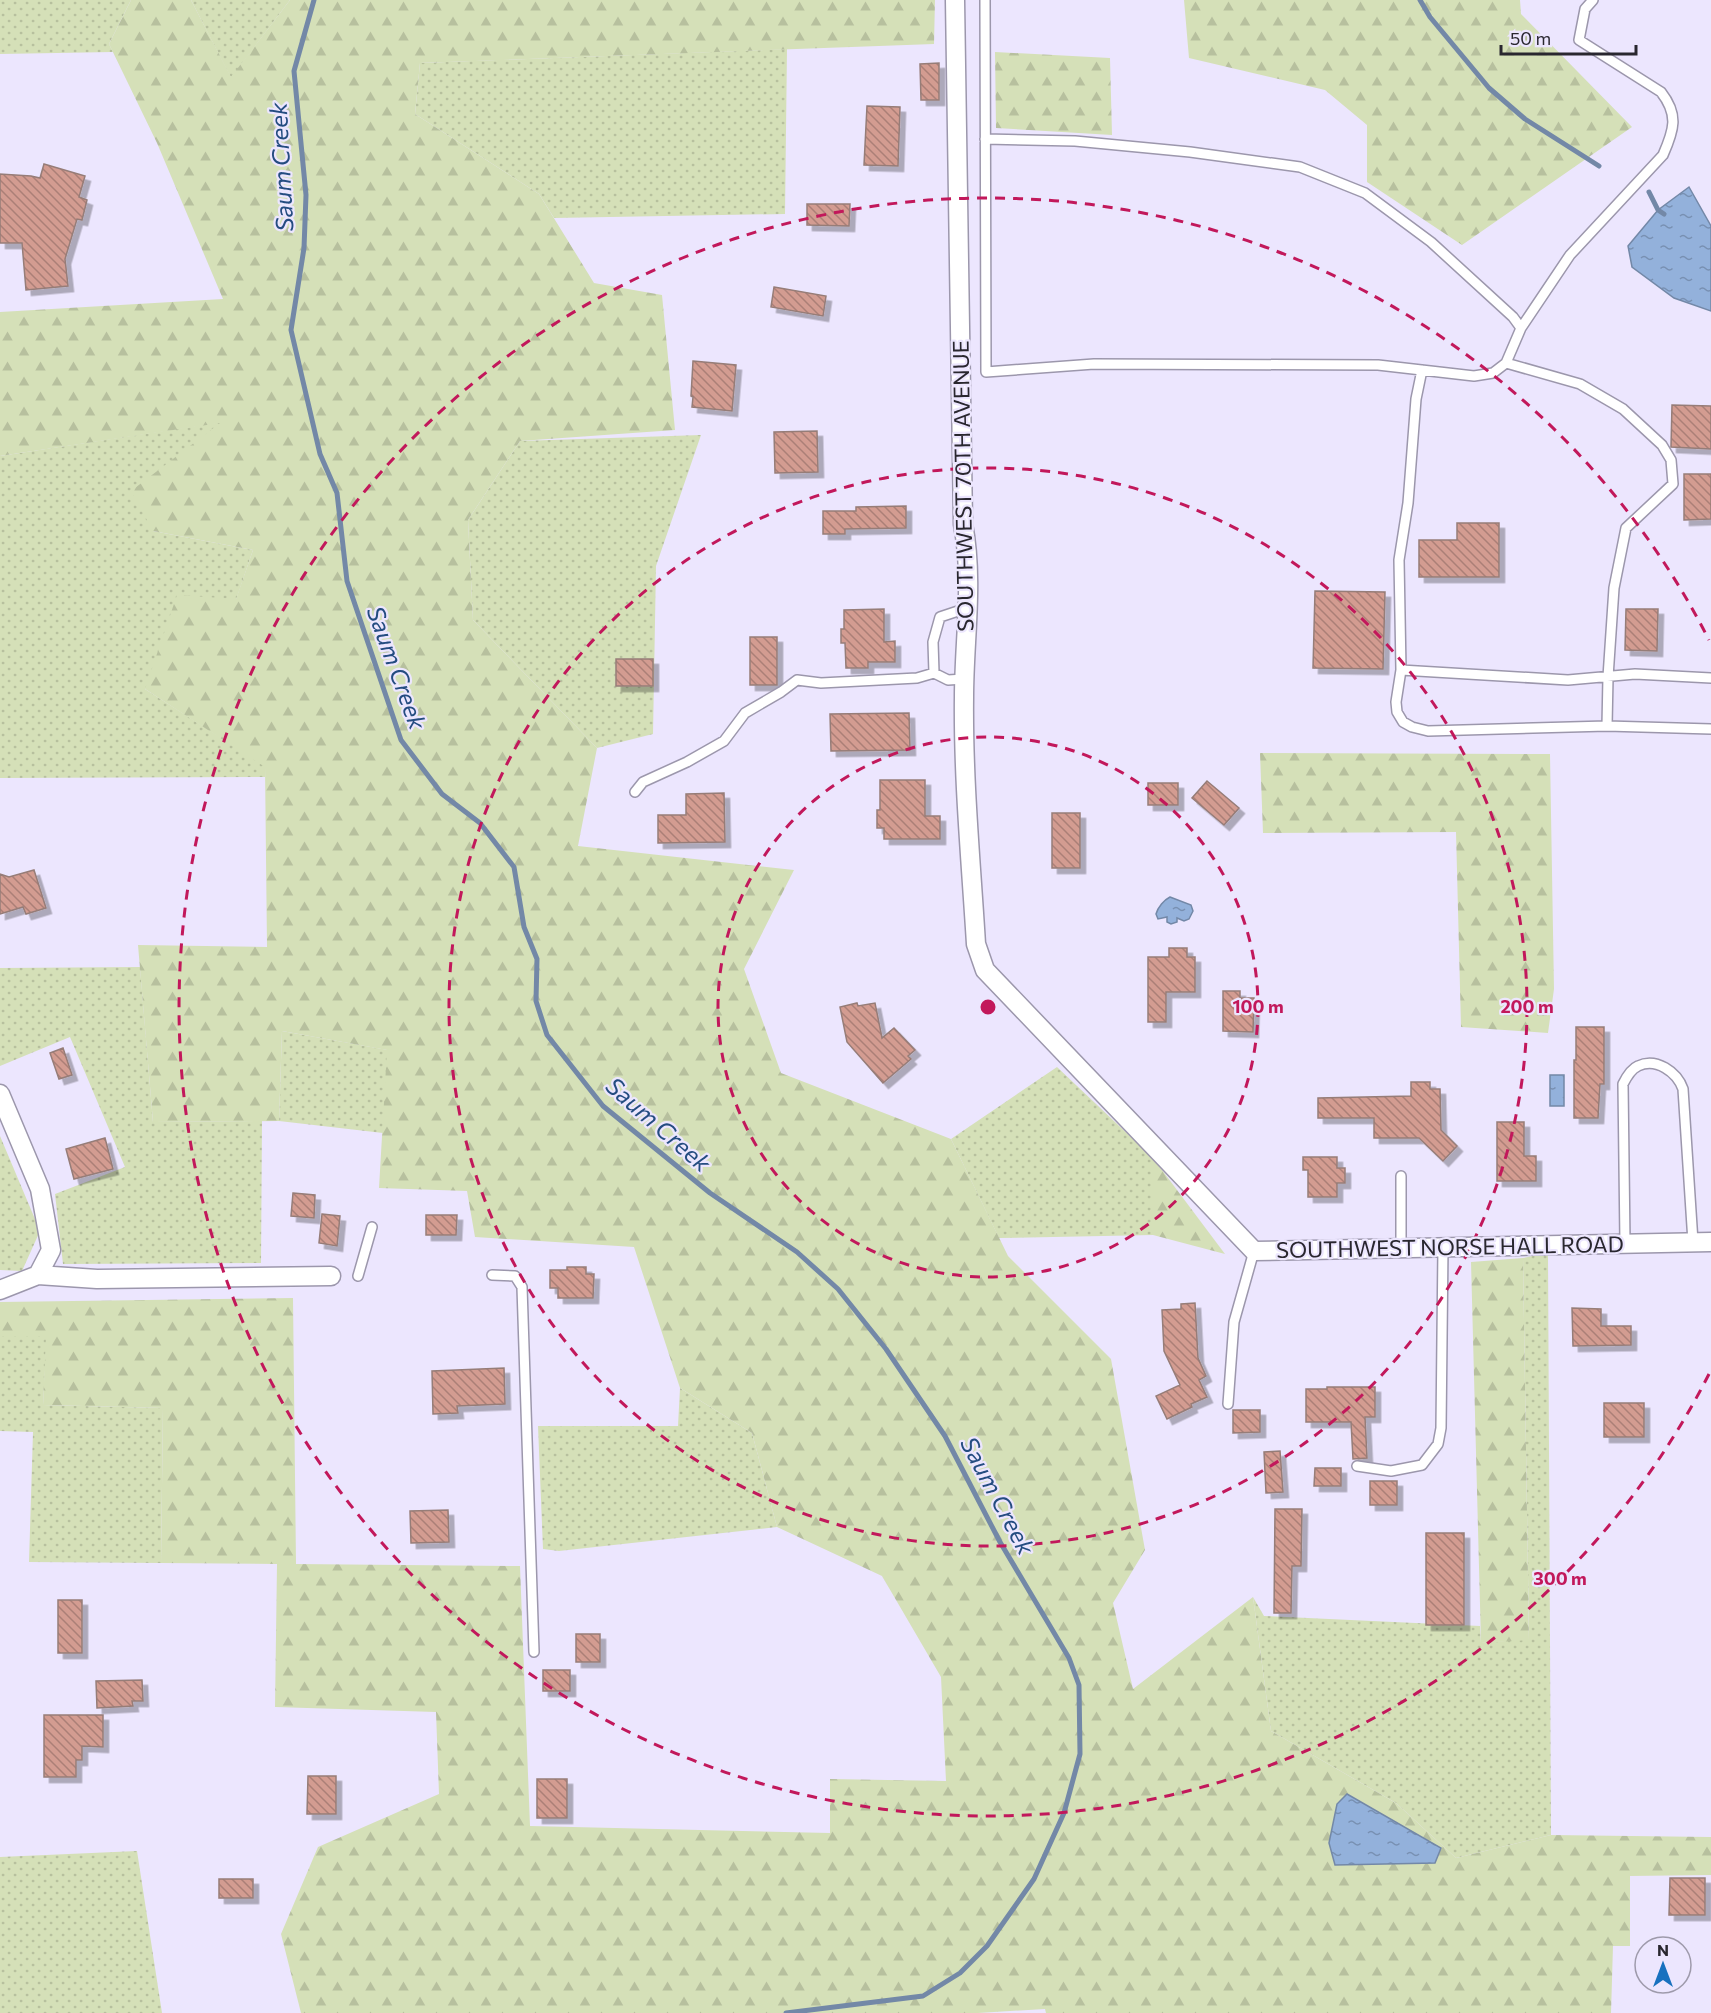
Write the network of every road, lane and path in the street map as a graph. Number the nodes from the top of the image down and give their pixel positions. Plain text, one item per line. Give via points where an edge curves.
1 (956, 0) edge
2 (985, 0) edge
3 (1593, 0) edge
4 (985, 139) junction
5 (1521, 328) junction
6 (1506, 363) junction
7 (1422, 370) junction
8 (967, 608) junction
9 (1401, 670) junction
10 (934, 673) junction
11 (1608, 676) junction
12 (1711, 678) edge
13 (964, 679) junction
14 (1607, 726) junction
15 (1711, 729) edge
16 (634, 792) dead end
17 (985, 970) joint
18 (0, 1094) edge
19 (1401, 1176) dead end
20 (372, 1227) dead end
21 (1693, 1242) junction
22 (1711, 1242) edge
23 (1625, 1244) junction
24 (1443, 1247) junction
25 (1401, 1248) junction
26 (1254, 1251) junction
27 (38, 1275) junction
28 (492, 1275) dead end
29 (331, 1276) dead end
30 (358, 1276) dead end
31 (0, 1290) edge
32 (1228, 1404) dead end
33 (1357, 1466) dead end
34 (534, 1652) dead end

1 - 8 street, SOUTHWEST 70TH AVENUE
2 - 4 lane
3 - 5 lane via 1585,9 1579,40 1661,92 1674,118 1672,135 1663,155 1570,255
4 - 5 lane via 1075,141 1300,167 1375,200 1431,242
4 - 7 lane via 986,372 1094,364 1378,365
5 - 6 lane
6 - 7 lane via 1493,373 1473,376
6 - 11 lane via 1580,384 1623,409 1662,445 1671,460 1673,484 1626,528 1614,588
7 - 9 lane via 1399,560
8 - 10 lane via 940,617 933,642
8 - 13 street, SOUTHWEST 70TH AVENUE
9 - 11 lane via 1568,680
9 - 14 lane via 1397,712 1412,728 1428,731
10 - 13 lane via 948,680
10 - 16 lane via 917,678 821,683 797,680 745,713 724,741 643,782
11 - 12 lane
11 - 14 lane
13 - 17 street, SOUTHWEST 70TH AVENUE via 964,753 976,944
14 - 15 lane
17 - 26 street, SOUTHWEST NORSE HALL ROAD
18 - 27 street via 40,1190 51,1250
19 - 25 lane
20 - 30 lane
21 - 22 street, SOUTHWEST NORSE HALL ROAD
21 - 23 street, SOUTHWEST NORSE HALL ROAD
21 - 23 lane via 1683,1089 1669,1070 1652,1063 1637,1066 1623,1084
23 - 24 street, SOUTHWEST NORSE HALL ROAD
24 - 25 street, SOUTHWEST NORSE HALL ROAD
24 - 33 lane via 1438,1444 1422,1465 1391,1471
25 - 26 street, SOUTHWEST NORSE HALL ROAD
26 - 32 lane via 1234,1322
27 - 29 street via 97,1279
27 - 31 street
28 - 34 lane via 515,1276 522,1287

